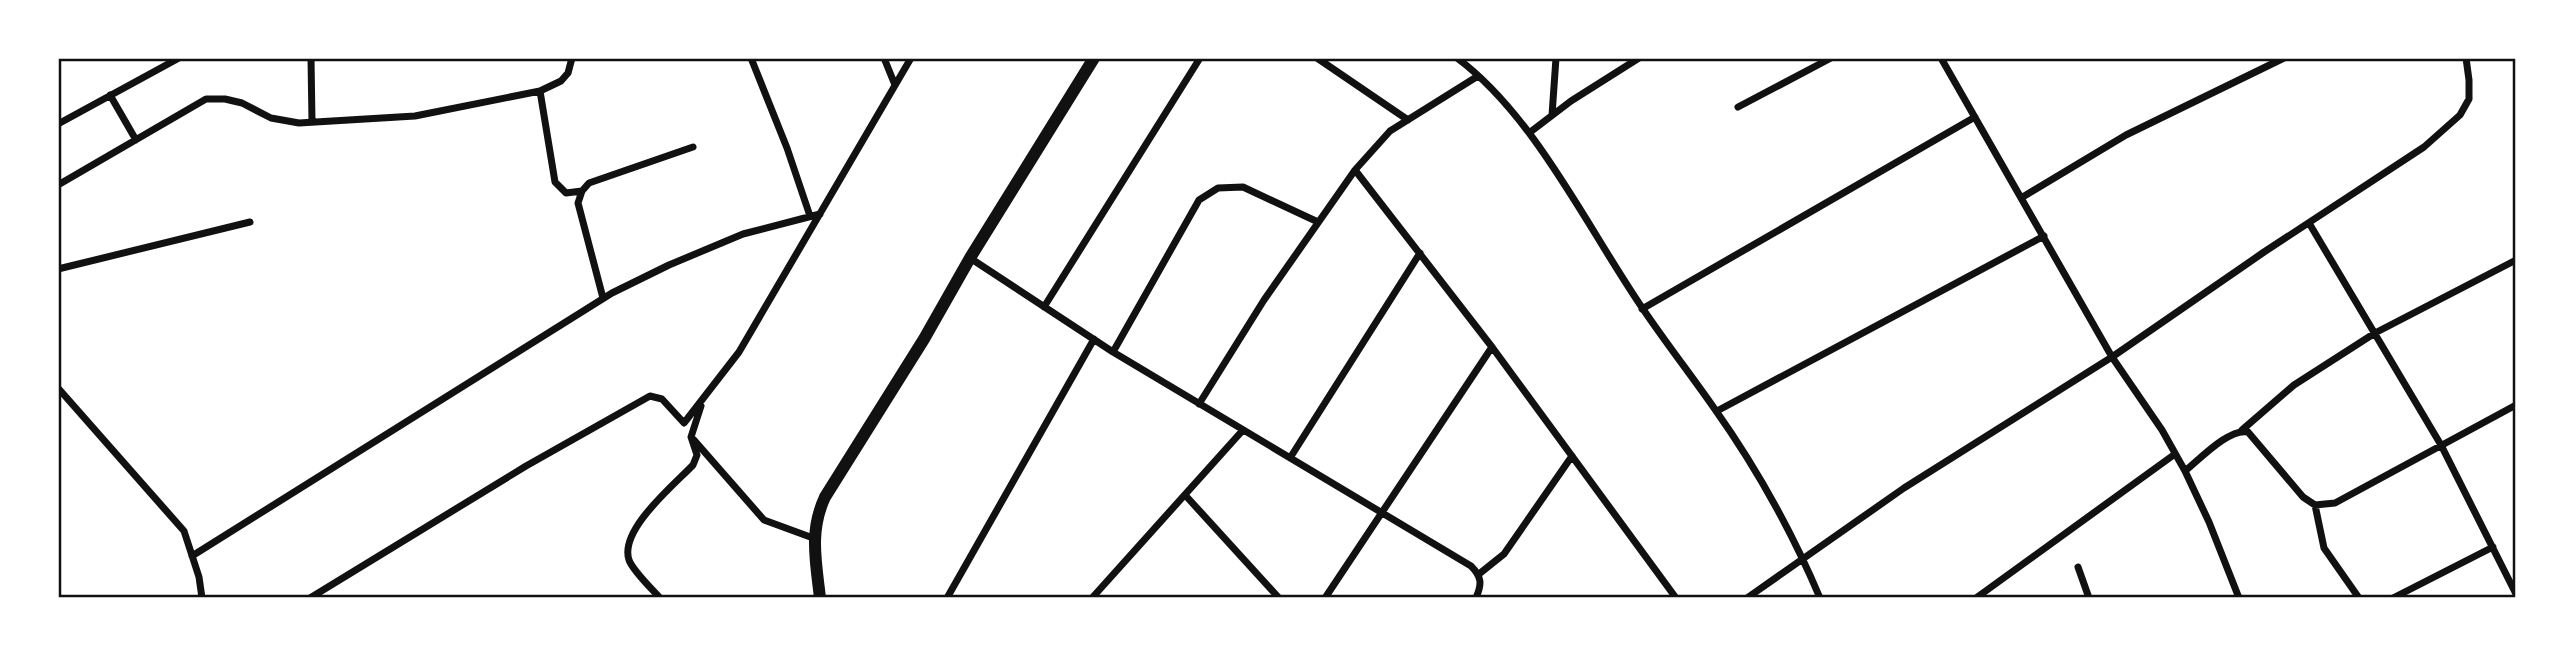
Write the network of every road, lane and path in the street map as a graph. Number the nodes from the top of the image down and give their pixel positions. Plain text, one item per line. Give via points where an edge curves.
1 (179, 58) edge
2 (311, 58) edge
3 (572, 58) edge
4 (751, 58) edge
5 (884, 58) edge
6 (911, 58) edge
7 (1094, 58) edge
8 (1200, 58) edge
9 (1317, 58) edge
10 (1457, 58) edge
11 (1556, 58) edge
12 (1639, 58) edge
13 (1831, 58) edge
14 (1941, 58) edge
15 (2284, 58) edge
16 (2466, 58) edge
17 (1478, 76) junction
18 (895, 85) junction
19 (540, 91) junction
20 (110, 95) junction
21 (1738, 107) dead end
22 (1552, 115) junction
23 (1975, 117) junction
24 (1408, 120) junction
25 (312, 122) junction
26 (58, 124) edge
27 (1529, 133) junction
28 (136, 140) junction
29 (693, 147) dead end
30 (1355, 170) junction
31 (58, 185) edge
32 (582, 191) junction
33 (2021, 198) junction
34 (820, 214) junction
35 (810, 216) junction
36 (250, 222) dead end
37 (1318, 222) junction
38 (2309, 223) junction
39 (2043, 236) junction
40 (1420, 253) junction
41 (970, 258) junction
42 (2516, 260) edge
43 (58, 270) edge
44 (603, 298) junction
45 (1044, 307) junction
46 (1642, 309) junction
47 (2375, 333) junction
48 (1094, 340) junction
49 (1492, 347) junction
50 (1112, 352) junction
51 (2112, 357) junction
52 (58, 388) edge
53 (702, 402) junction
54 (1199, 404) junction
55 (2516, 405) edge
56 (1717, 411) junction
57 (1243, 430) junction
58 (2242, 430) junction
59 (691, 437) junction
60 (2441, 445) junction
61 (2175, 454) junction
62 (1572, 456) junction
63 (1290, 458) junction
64 (2185, 471) junction
65 (1186, 496) junction
66 (2315, 505) junction
67 (1382, 513) junction
68 (813, 538) junction
69 (2493, 547) junction
70 (192, 556) junction
71 (1803, 559) junction
72 (2078, 568) dead end
73 (1479, 574) junction
74 (2516, 594) edge
75 (202, 598) edge
76 (310, 598) edge
77 (660, 598) edge
78 (820, 598) edge
79 (947, 598) edge
80 (1092, 598) edge
81 (1277, 598) edge
82 (1325, 598) edge
83 (1476, 598) edge
84 (1676, 598) edge
85 (1747, 598) edge
86 (1820, 598) edge
87 (1976, 598) edge
88 (2089, 598) edge
89 (2239, 598) edge
90 (2359, 598) edge
91 (2393, 598) edge

1 - 20 street
2 - 25 street
3 - 19 street via 561,81
4 - 35 street
5 - 18 street
6 - 18 street
7 - 41 street
8 - 45 street
9 - 24 street
10 - 17 street
11 - 22 street
12 - 22 street
13 - 21 street
14 - 23 street
15 - 33 street via 2126,135
16 - 38 street via 2469,99 2460,115 2424,147
17 - 24 street
17 - 27 street
18 - 34 street
19 - 25 street via 415,116
19 - 32 street via 555,181 566,193
20 - 26 street
20 - 28 street
22 - 27 street
23 - 33 street
23 - 46 street
24 - 30 street via 1390,131
25 - 28 street via 271,118 242,103 206,99
27 - 46 street
28 - 31 street
29 - 32 street via 589,183
30 - 37 street
30 - 40 street
32 - 44 street via 578,203
33 - 39 street
34 - 35 street
34 - 53 street via 739,352
35 - 44 street via 743,234
36 - 43 street
37 - 50 street via 1243,187 1218,188 1199,201
37 - 54 street
38 - 47 street
38 - 51 street
39 - 51 street
39 - 56 street
40 - 49 street
40 - 63 street
41 - 45 street
41 - 68 street via 825,497
42 - 47 street
44 - 70 street
45 - 48 street
46 - 56 street
47 - 58 street via 2294,385
47 - 60 street
48 - 50 street
48 - 79 street
49 - 62 street
49 - 67 street
50 - 54 street
51 - 61 street
51 - 71 street via 1904,488
52 - 70 street via 184,531
53 - 59 street
53 - 76 street via 684,424 662,399 650,396
54 - 57 street
55 - 60 street
56 - 71 street
57 - 63 street
57 - 65 street
58 - 64 street
58 - 66 street
59 - 68 street via 764,520
59 - 77 street via 697,455 693,465 635,527 627,544 630,562
60 - 66 street via 2334,503
60 - 69 street
61 - 64 street
61 - 87 street
62 - 73 street via 1504,554
62 - 84 street
63 - 67 street
64 - 89 street
65 - 80 street
65 - 81 street
66 - 90 street via 2323,548
67 - 73 street
67 - 82 street
68 - 78 street
69 - 74 street
69 - 91 street
70 - 75 street
71 - 85 street
71 - 86 street
72 - 88 street
73 - 83 street

